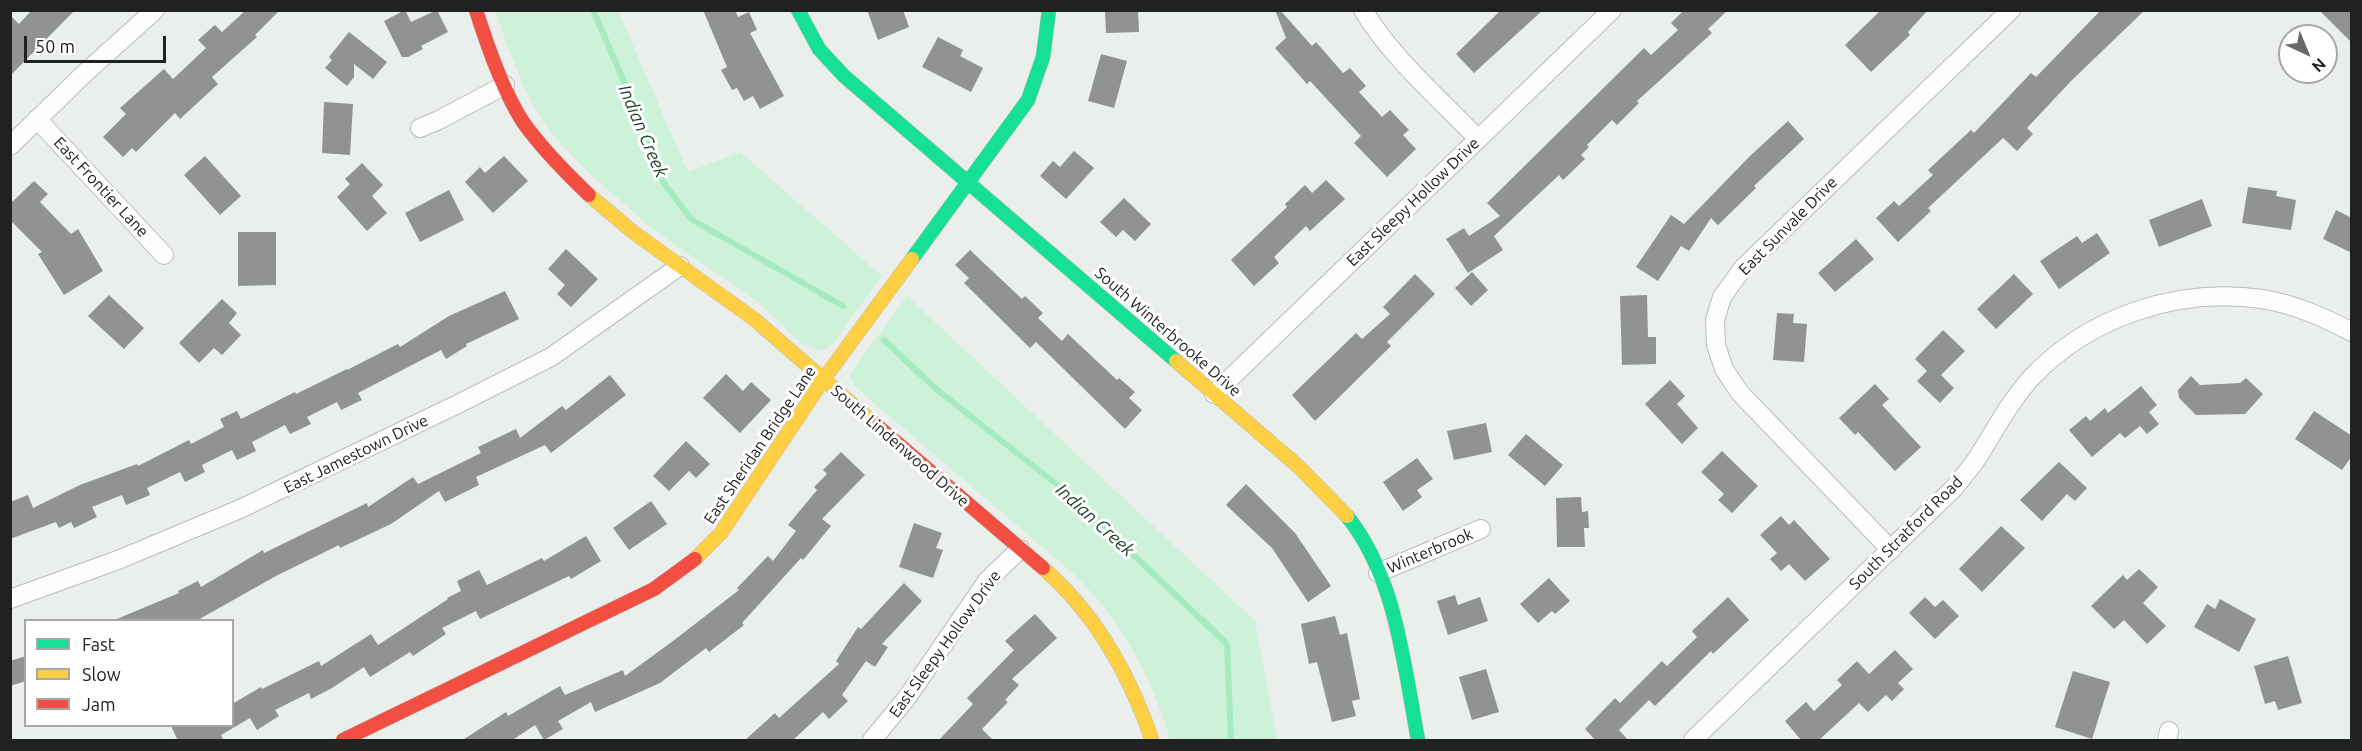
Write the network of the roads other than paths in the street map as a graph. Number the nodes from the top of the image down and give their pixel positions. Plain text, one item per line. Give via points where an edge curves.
1 (155, 10) edge
2 (476, 10) edge
3 (798, 10) edge
4 (1049, 10) edge
5 (1363, 10) edge
6 (1612, 10) edge
7 (2010, 10) edge
8 (505, 85) junction
9 (38, 119) junction
10 (420, 128) dead end
11 (1478, 139) junction
12 (10, 146) edge
13 (967, 181) junction
14 (164, 255) dead end
15 (680, 266) junction
16 (2352, 332) edge
17 (824, 380) junction
18 (1214, 394) junction
19 (1481, 529) dead end
20 (1020, 549) junction
21 (1891, 550) junction
22 (1378, 573) junction
23 (10, 599) edge
24 (343, 741) edge
25 (872, 741) edge
26 (1152, 741) edge
27 (1418, 741) edge
28 (1693, 741) edge

1 - 9 street
2 - 8 street, South Lindenwood Drive
3 - 13 street, South Winterbrooke Drive via 819,49 844,76
4 - 13 street, East Sheridan Bridge Lane via 1041,69 1028,100
5 - 11 street via 1392,49
6 - 11 street, East Sleepy Hollow Drive
7 - 21 street, East Sunvale Drive via 1743,268 1722,297 1715,320 1716,345 1724,369 1740,393
8 - 10 street
8 - 15 street, South Lindenwood Drive via 522,120 550,157 593,199
9 - 12 street
9 - 14 street, East Frontier Lane
11 - 18 street, East Sleepy Hollow Drive
13 - 17 street, East Sheridan Bridge Lane
13 - 18 street, South Winterbrooke Drive
15 - 17 street, South Lindenwood Drive via 732,302
15 - 23 street, East Jamestown Drive via 551,357 458,404 240,509 118,560
16 - 21 street, South Stratford Road via 2306,311 2236,297 2193,298 2151,306 2113,320 2053,357 2030,379 1953,489
17 - 20 street, South Lindenwood Drive
17 - 24 street, East Sheridan Bridge Lane via 721,533 690,564 654,589
18 - 22 street, South Winterbrooke Drive via 1329,496 1364,542
19 - 22 street, Winterbrook
20 - 25 street, East Sleepy Hollow Drive via 987,581 906,699
20 - 26 street, South Lindenwood Drive via 1048,573 1102,633 1134,689
21 - 28 street, South Stratford Road
22 - 27 street, South Winterbrooke Drive via 1389,600

